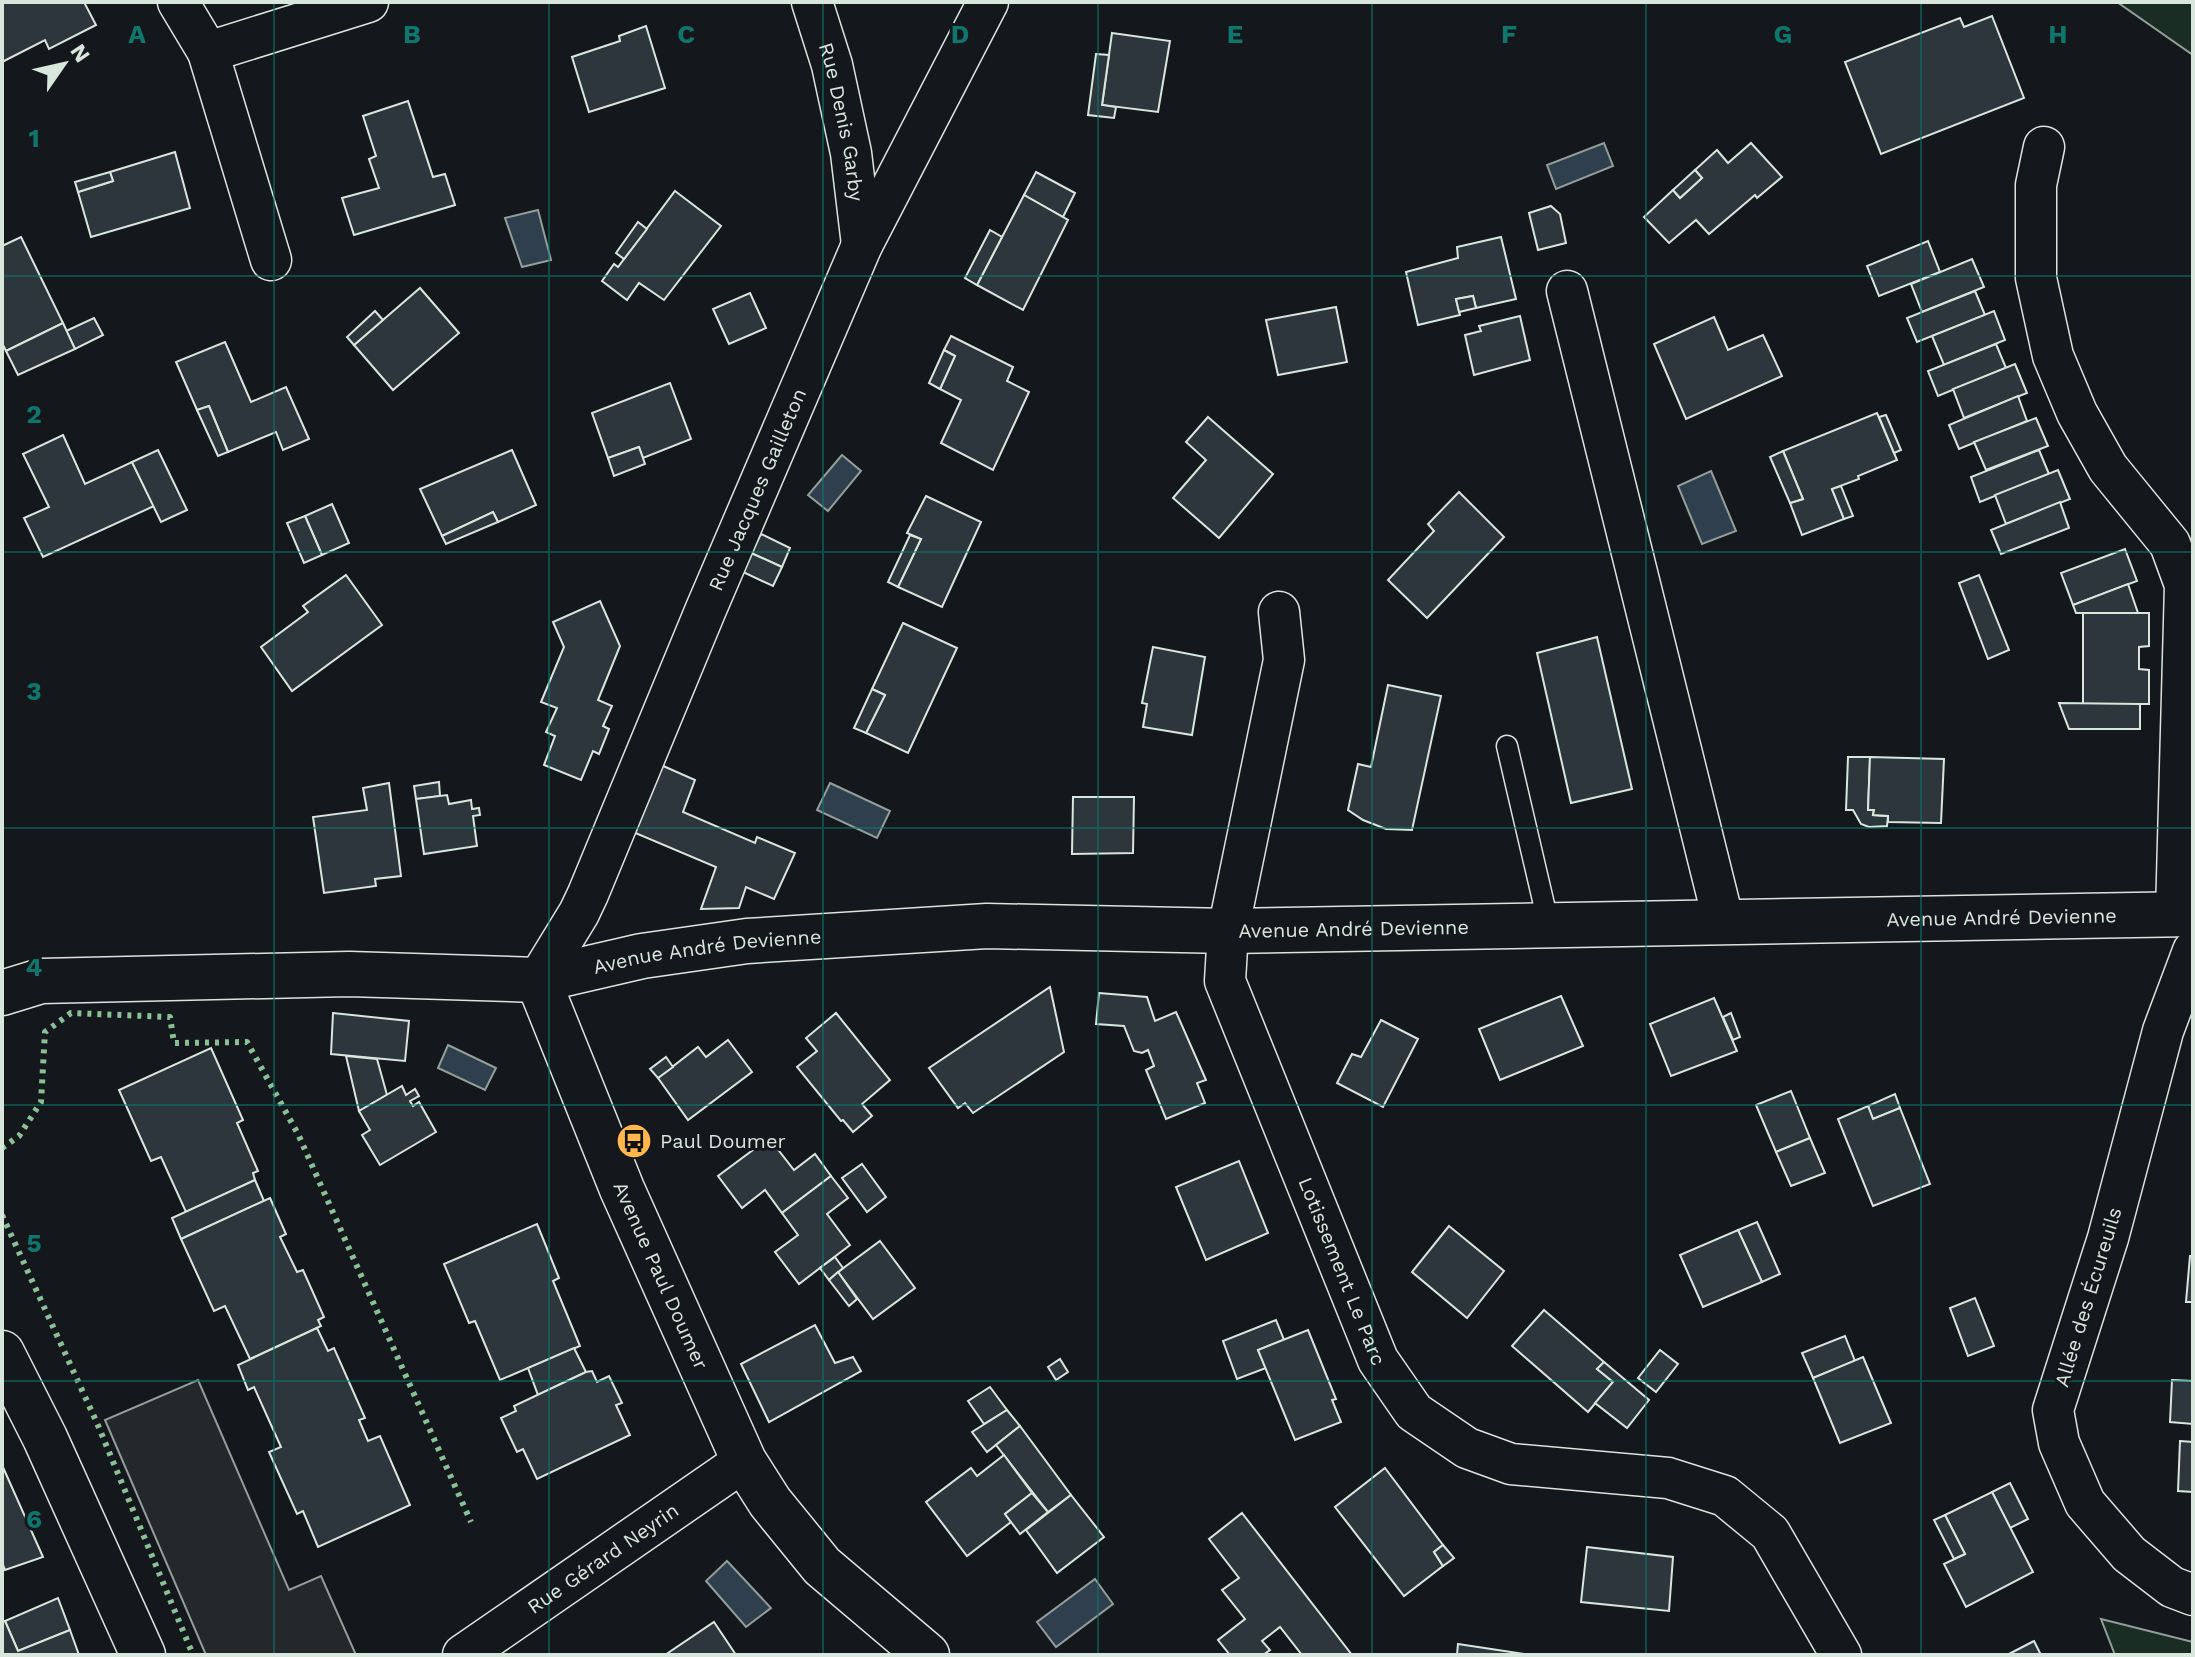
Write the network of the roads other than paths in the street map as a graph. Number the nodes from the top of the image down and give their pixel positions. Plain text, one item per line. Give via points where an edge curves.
1 (178, 2) edge
2 (368, 2) edge
3 (812, 2) edge
4 (988, 2) edge
5 (208, 52) junction
6 (2044, 147) dead end
7 (862, 245) junction
8 (271, 260) dead end
9 (1567, 291) dead end
10 (1279, 612) dead end
11 (1507, 746) dead end
12 (1724, 923) junction
13 (1549, 926) junction
14 (2187, 926) edge
15 (1228, 931) junction
16 (538, 980) junction
17 (2, 993) edge
18 (2, 1353) edge
19 (744, 1461) junction
20 (2193, 1595) edge
21 (143, 1655) edge
22 (463, 1655) edge
23 (927, 1655) edge
24 (1841, 1655) edge

1 - 5 street
2 - 5 street
3 - 7 street, Rue Denis Garby via 851,153
4 - 7 street, Rue Jacques Gailleton
5 - 8 street
6 - 14 street via 2036,185 2036,278 2053,356 2108,468 2170,544 2185,585
7 - 16 street, Rue Jacques Gailleton via 588,894
9 - 12 street
10 - 15 street, Lotissement Le Parc via 1284,660
11 - 13 lane
12 - 13 main road, Avenue André Devienne
12 - 14 main road, Avenue André Devienne
13 - 15 main road, Avenue André Devienne
14 - 20 street, Allée des Écureuils via 2108,1238 2053,1410 2059,1443 2085,1503 2129,1554 2172,1587
15 - 16 main road, Avenue André Devienne via 987,926 747,941 642,956
15 - 24 street, Lotissement Le Parc via 1225,981 1378,1360 1414,1412 1467,1448 1511,1464 1668,1478 1725,1496 1770,1533
16 - 17 main road via 349,974 41,981
16 - 19 main road, Avenue Paul Doumer via 622,1189
18 - 21 main road
19 - 22 street, Rue Gérard Neyrin
19 - 23 main road, Avenue Paul Doumer via 822,1566

